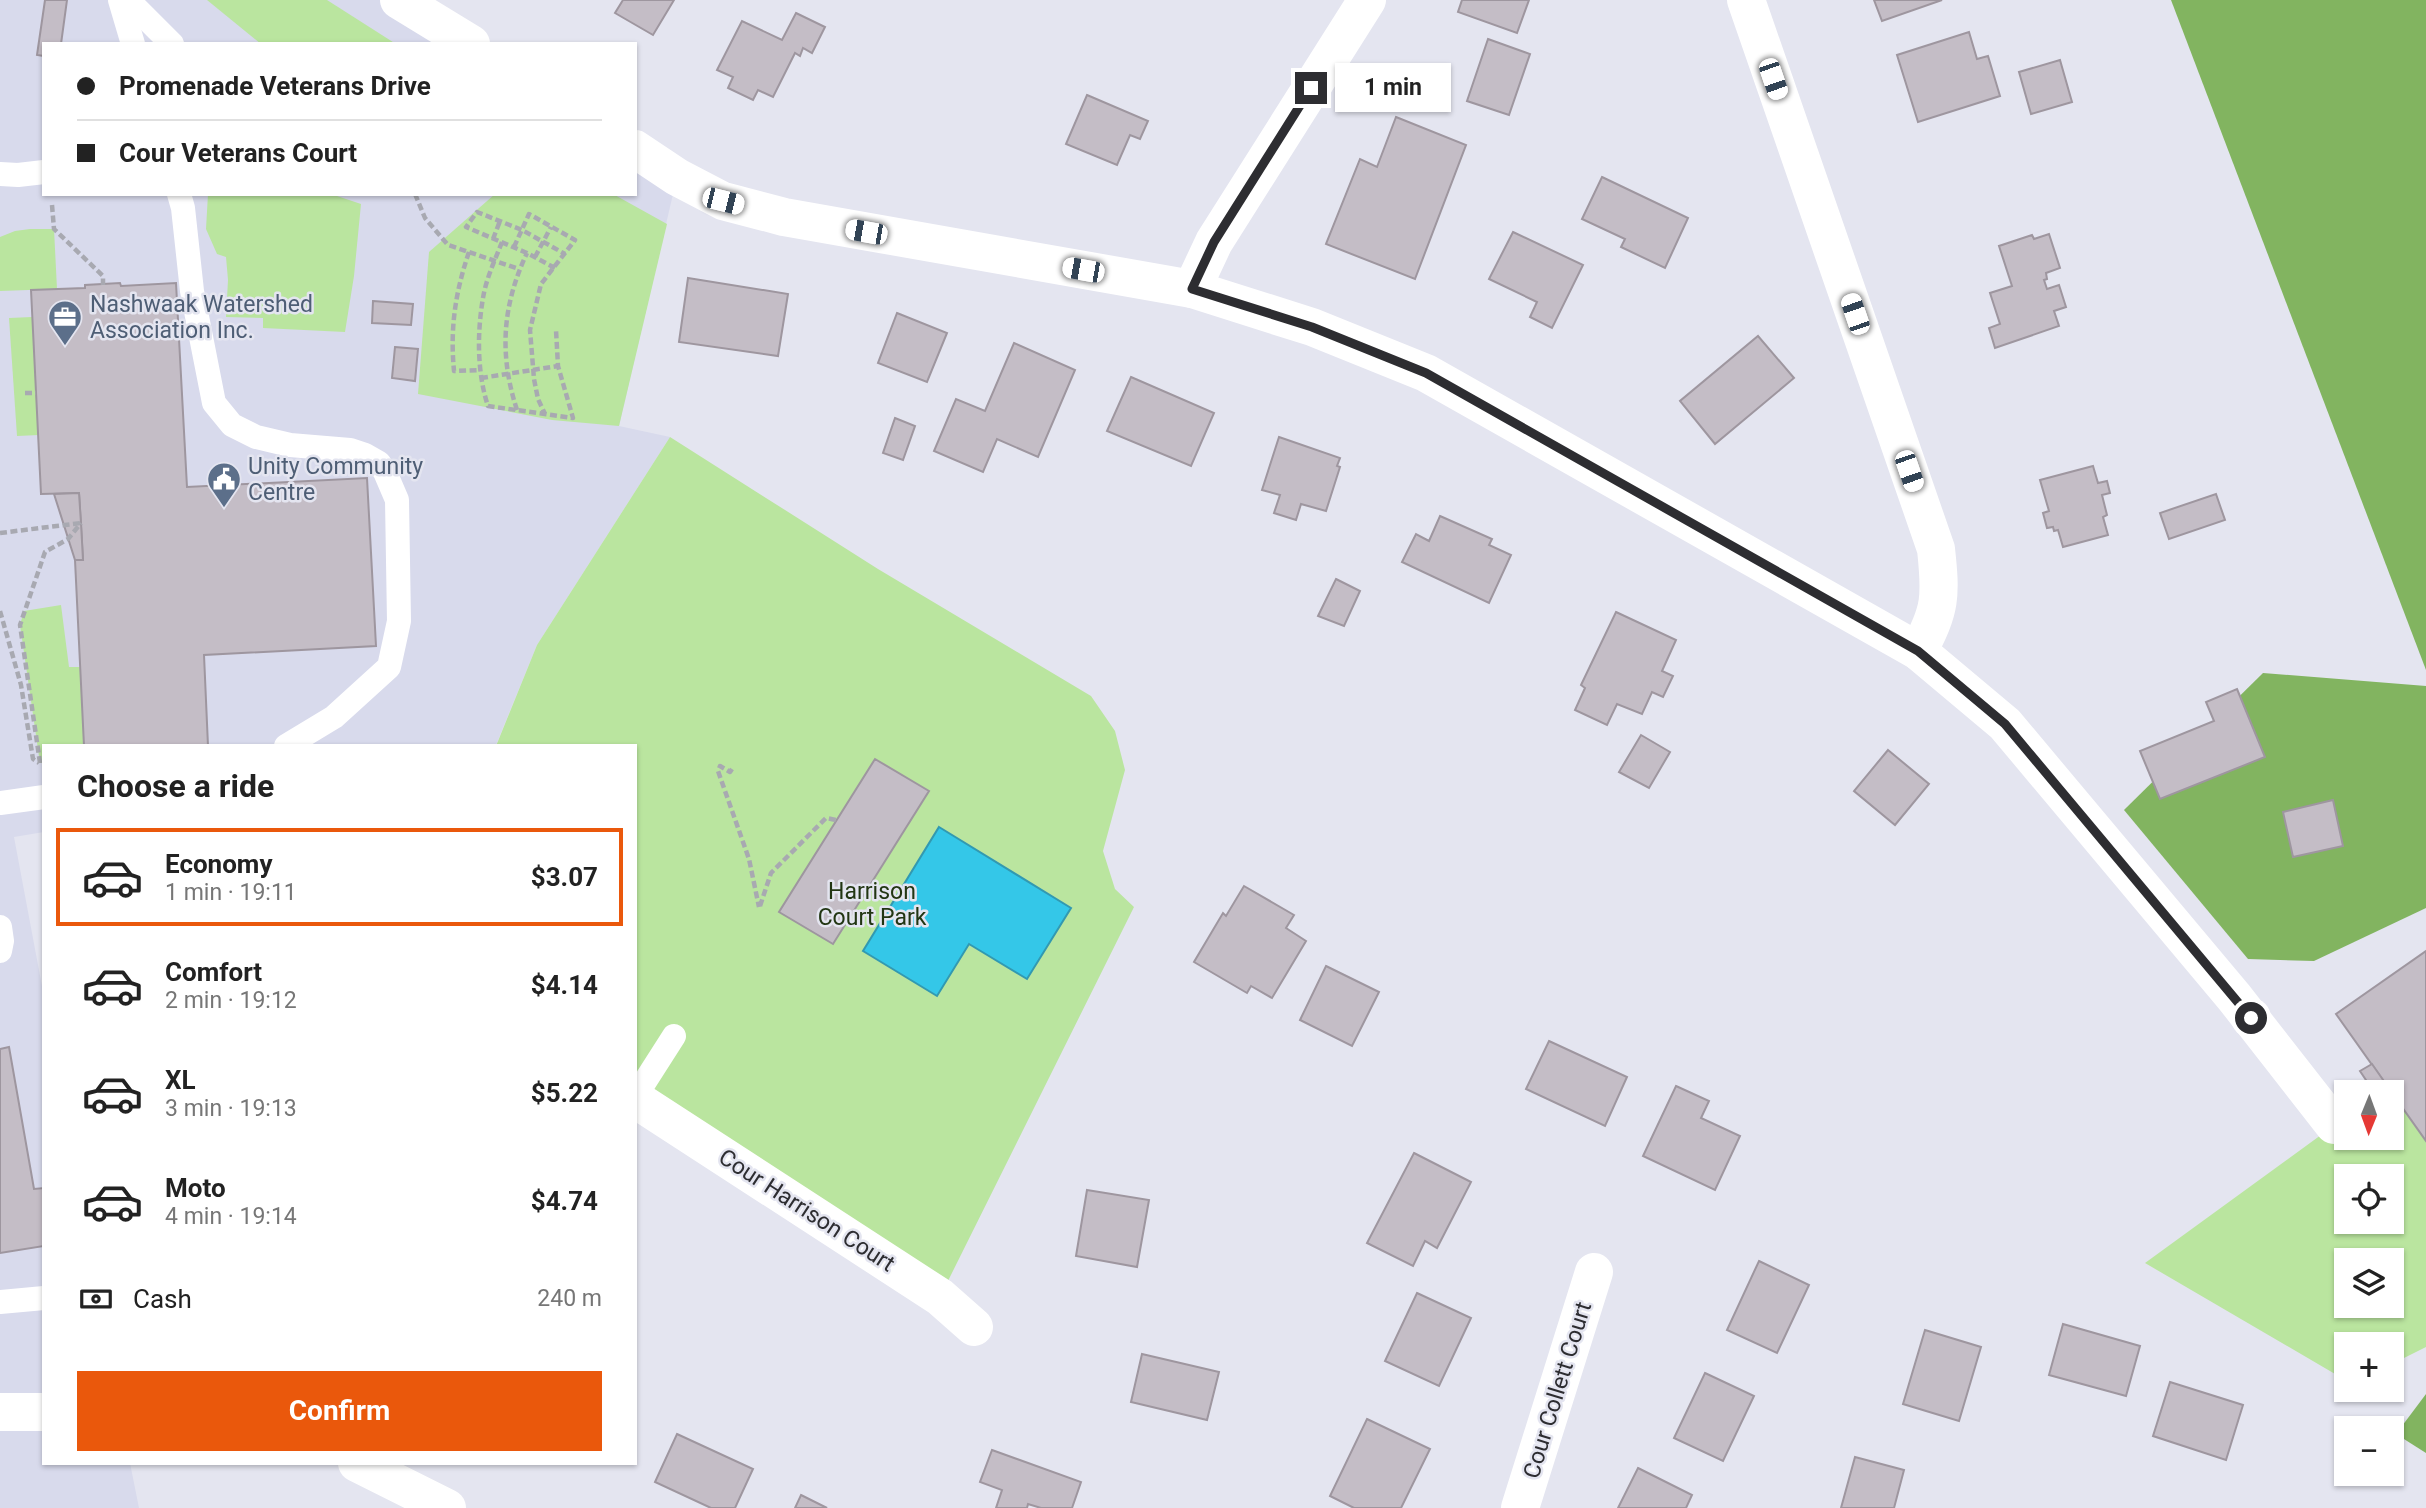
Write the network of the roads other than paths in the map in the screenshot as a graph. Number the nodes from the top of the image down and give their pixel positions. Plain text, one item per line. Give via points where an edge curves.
1 (120, 0) edge
2 (128, 0) edge
3 (399, 0) edge
4 (1367, 0) edge
5 (1746, 0) edge
6 (132, 42) edge
7 (170, 42) edge
8 (468, 42) edge
9 (637, 150) edge
10 (42, 172) edge
11 (6, 177) edge
12 (179, 196) edge
13 (1192, 289) junction
14 (1918, 651) junction
15 (289, 744) edge
16 (42, 797) edge
17 (0, 803) edge
18 (0, 926) edge
19 (0, 951) edge
20 (674, 1036) dead end
21 (637, 1095) edge
22 (637, 1099) edge
23 (2334, 1125) dead end
24 (1594, 1272) dead end
25 (42, 1298) edge
26 (0, 1302) edge
27 (974, 1327) dead end
28 (0, 1412) edge
29 (42, 1412) edge
30 (361, 1465) edge
31 (447, 1508) edge
32 (1520, 1508) edge

1 - 6 lane
2 - 7 lane
3 - 8 street
4 - 13 street via 1214,242
5 - 14 street via 1936,550 1941,592 1933,625
9 - 13 street via 723,201 784,217
10 - 11 lane
12 - 15 lane via 214,402 232,425 256,437 365,455 379,463 397,500 399,621 389,667 334,717
13 - 14 street via 1312,327 1426,373
14 - 23 street via 2005,724 2234,997
16 - 17 lane
18 - 19 lane
20 - 21 lane
22 - 27 street, Cour Harrison Court via 940,1297
24 - 32 street, Cour Collett Court
25 - 26 lane
28 - 29 street
30 - 31 street

